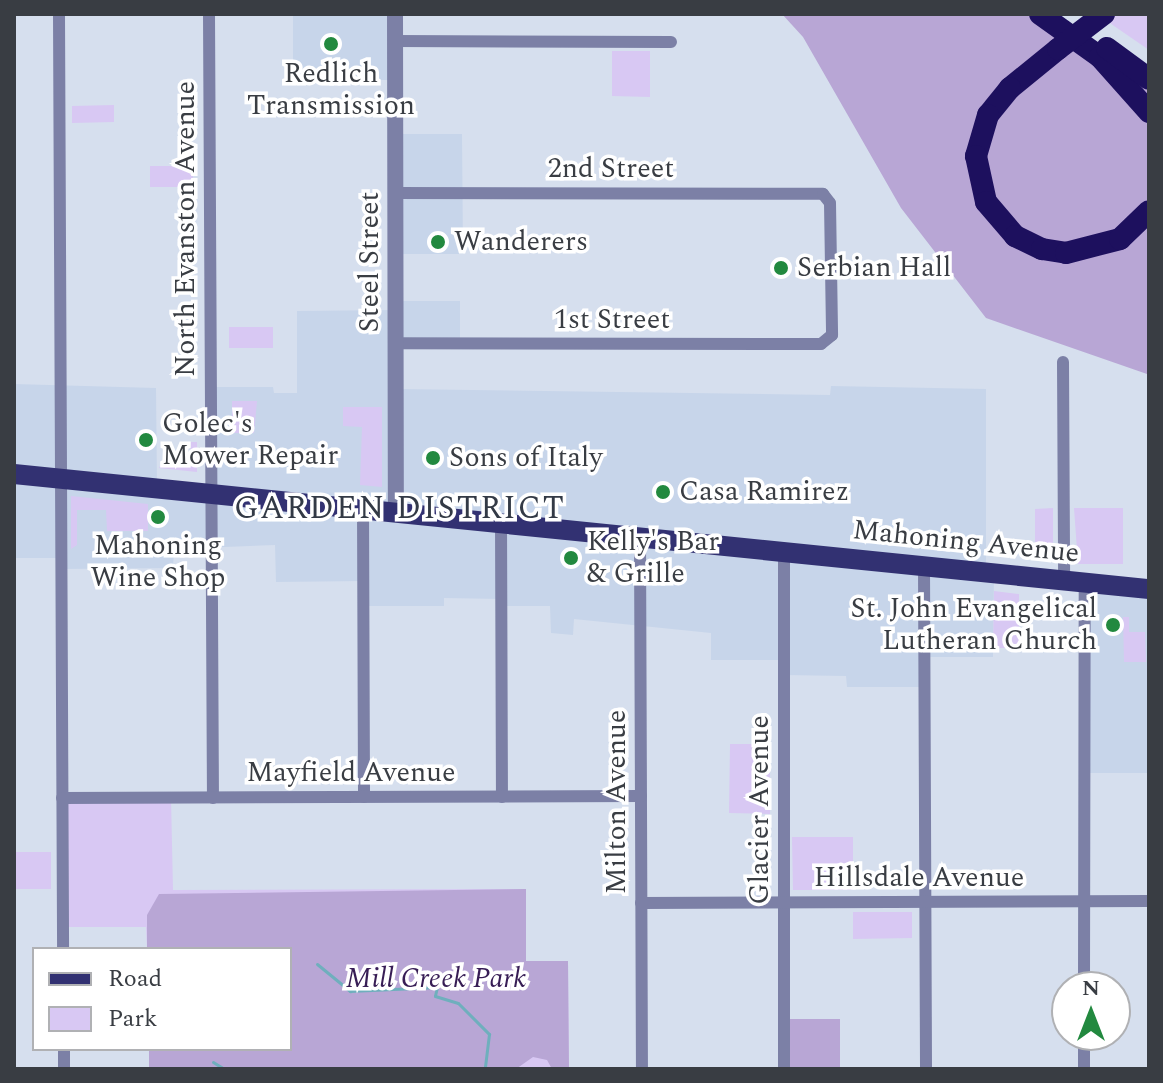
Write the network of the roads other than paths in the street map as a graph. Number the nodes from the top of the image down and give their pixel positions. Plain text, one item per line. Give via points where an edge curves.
1 (59, 14) edge
2 (209, 14) edge
3 (395, 14) edge
4 (1041, 14) edge
5 (1104, 14) edge
6 (395, 41) junction
7 (671, 42) dead end
8 (1149, 79) edge
9 (1149, 112) edge
10 (395, 193) junction
11 (1149, 211) edge
12 (828, 342) joint
13 (396, 343) junction
14 (1063, 362) dead end
15 (14, 474) edge
16 (60, 478) junction
17 (211, 492) junction
18 (363, 506) junction
19 (396, 509) junction
20 (501, 520) junction
21 (640, 536) junction
22 (784, 551) junction
23 (924, 566) junction
24 (1075, 581) junction
25 (1149, 589) edge
26 (641, 796) junction
27 (364, 797) junction
28 (502, 797) junction
29 (62, 798) junction
30 (213, 798) junction
31 (1149, 901) edge
32 (925, 902) junction
33 (1084, 902) junction
34 (641, 903) junction
35 (784, 903) junction
36 (63, 947) edge
37 (1084, 971) edge
38 (642, 1069) edge
39 (784, 1069) edge
40 (926, 1069) edge

1 - 16 street
2 - 17 street, North Evanston Avenue
3 - 6 street, Steel Street
4 - 8 highway via 1100,43
4 - 9 highway via 1100,57
5 - 11 highway, bridge via 1010,88 988,115 976,156 986,202 1015,236 1066,253 1107,246
6 - 7 street
6 - 10 street, Steel Street
10 - 12 street, 2nd Street via 815,192 826,197
10 - 13 street, Steel Street
12 - 13 street, 1st Street
13 - 19 street, Steel Street
14 - 24 street
15 - 16 main road, Mahoning Avenue
16 - 17 main road, Mahoning Avenue
16 - 29 street
17 - 18 main road, Mahoning Avenue
17 - 30 street, North Evanston Avenue
18 - 19 main road, Mahoning Avenue
18 - 27 street
19 - 20 main road, Mahoning Avenue
20 - 21 main road, Mahoning Avenue
20 - 28 street
21 - 22 main road, Mahoning Avenue
21 - 26 street, Milton Avenue
22 - 23 main road, Mahoning Avenue
22 - 35 street, Glacier Avenue
23 - 24 main road, Mahoning Avenue
23 - 32 street
24 - 25 main road, Mahoning Avenue
24 - 33 street
26 - 28 street, Mayfield Avenue
26 - 34 street, Milton Avenue
27 - 28 street, Mayfield Avenue
27 - 30 street, Mayfield Avenue
29 - 30 street, Mayfield Avenue
29 - 36 street
31 - 33 street, Hillsdale Avenue
32 - 33 street, Hillsdale Avenue
32 - 35 street, Hillsdale Avenue
32 - 40 street
33 - 37 street
34 - 35 street, Hillsdale Avenue
34 - 38 street, Milton Avenue
35 - 39 street, Glacier Avenue

